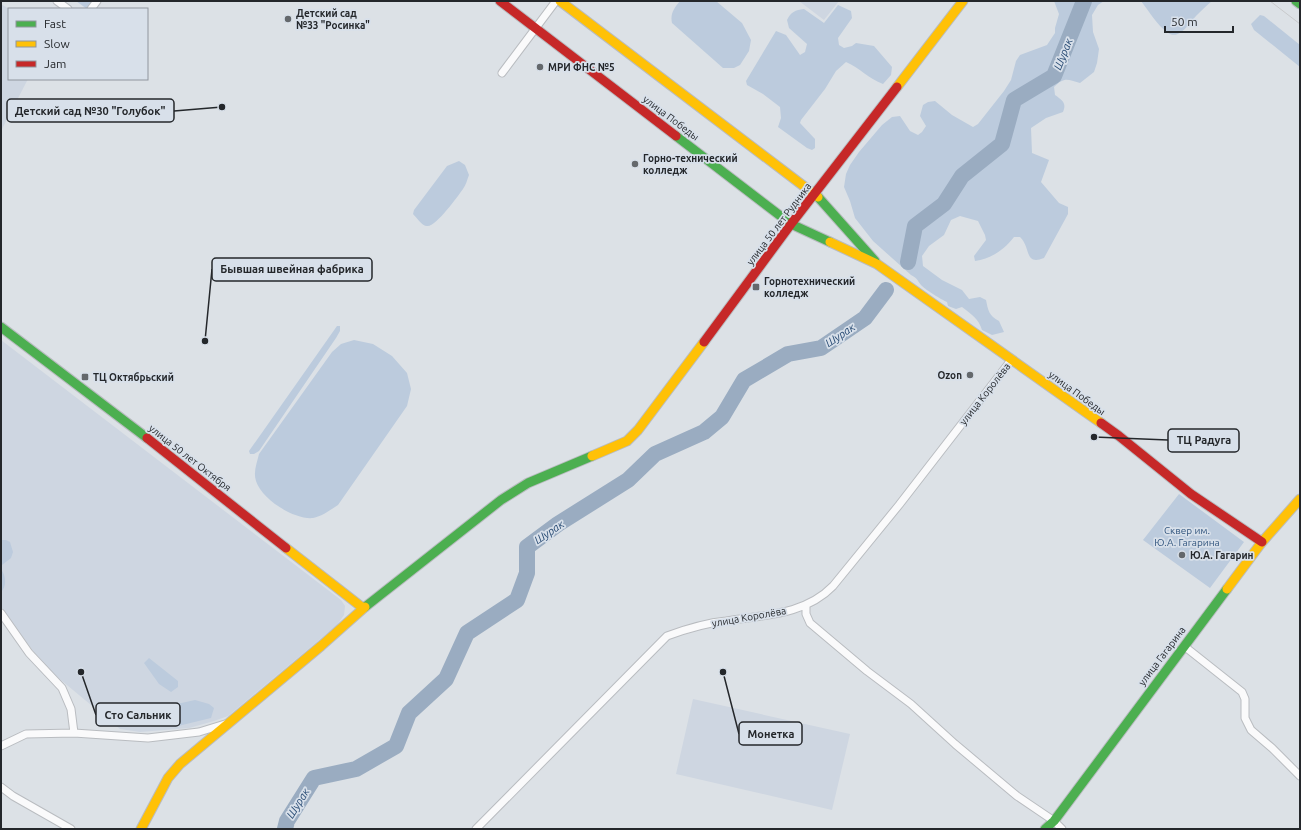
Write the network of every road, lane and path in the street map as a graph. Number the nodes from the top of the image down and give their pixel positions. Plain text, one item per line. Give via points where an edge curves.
1 (57, 1) edge
2 (500, 1) edge
3 (556, 1) edge
4 (560, 1) edge
5 (963, 1) edge
6 (1296, 1) edge
7 (1300, 4) edge
8 (67, 8) edge
9 (535, 29) junction
10 (502, 73) dead end
11 (815, 194) junction
12 (791, 224) junction
13 (878, 264) junction
14 (1, 327) edge
15 (1012, 359) junction
16 (1300, 499) edge
17 (1262, 542) junction
18 (806, 605) junction
19 (364, 608) junction
20 (1, 613) edge
21 (1184, 646) junction
22 (231, 723) junction
23 (74, 732) junction
24 (1, 746) edge
25 (1300, 776) edge
26 (1, 787) edge
27 (1054, 821) junction
28 (71, 829) edge
29 (141, 829) edge
30 (476, 829) edge
31 (1045, 829) edge
32 (1062, 829) edge

1 - 8 street
2 - 9 street, улица Победы
3 - 9 street
4 - 11 street, улица Победы
5 - 11 street, улица 50 лет Рудника
6 - 7 street
9 - 10 street
9 - 12 street, улица Победы
11 - 12 street, улица 50 лет Рудника
11 - 13 street, улица Победы
12 - 13 street, улица Победы
12 - 19 street, улица 50 лет Рудника via 638,430 627,441 528,483 501,500
13 - 15 street, улица Победы
14 - 19 street, улица 50 лет Октября
15 - 17 street, улица Победы via 1119,436 1191,494
15 - 18 street, улица Королёва via 834,586
16 - 17 street, улица Гагарина
17 - 21 street, улица Гагарина
18 - 27 street via 810,623 911,704 1017,796
18 - 30 street, улица Королёва via 758,617 690,627 667,636
19 - 22 street, улица 50 лет Рудника
20 - 23 street via 29,653 62,688 70,708
21 - 25 street via 1242,692 1245,699 1245,718 1251,730
21 - 27 street, улица Гагарина
22 - 23 street via 199,732 148,738
22 - 29 street, улица 50 лет Рудника via 180,764 168,778
23 - 24 street via 26,734
26 - 28 street
27 - 31 street, улица Гагарина
27 - 32 street

